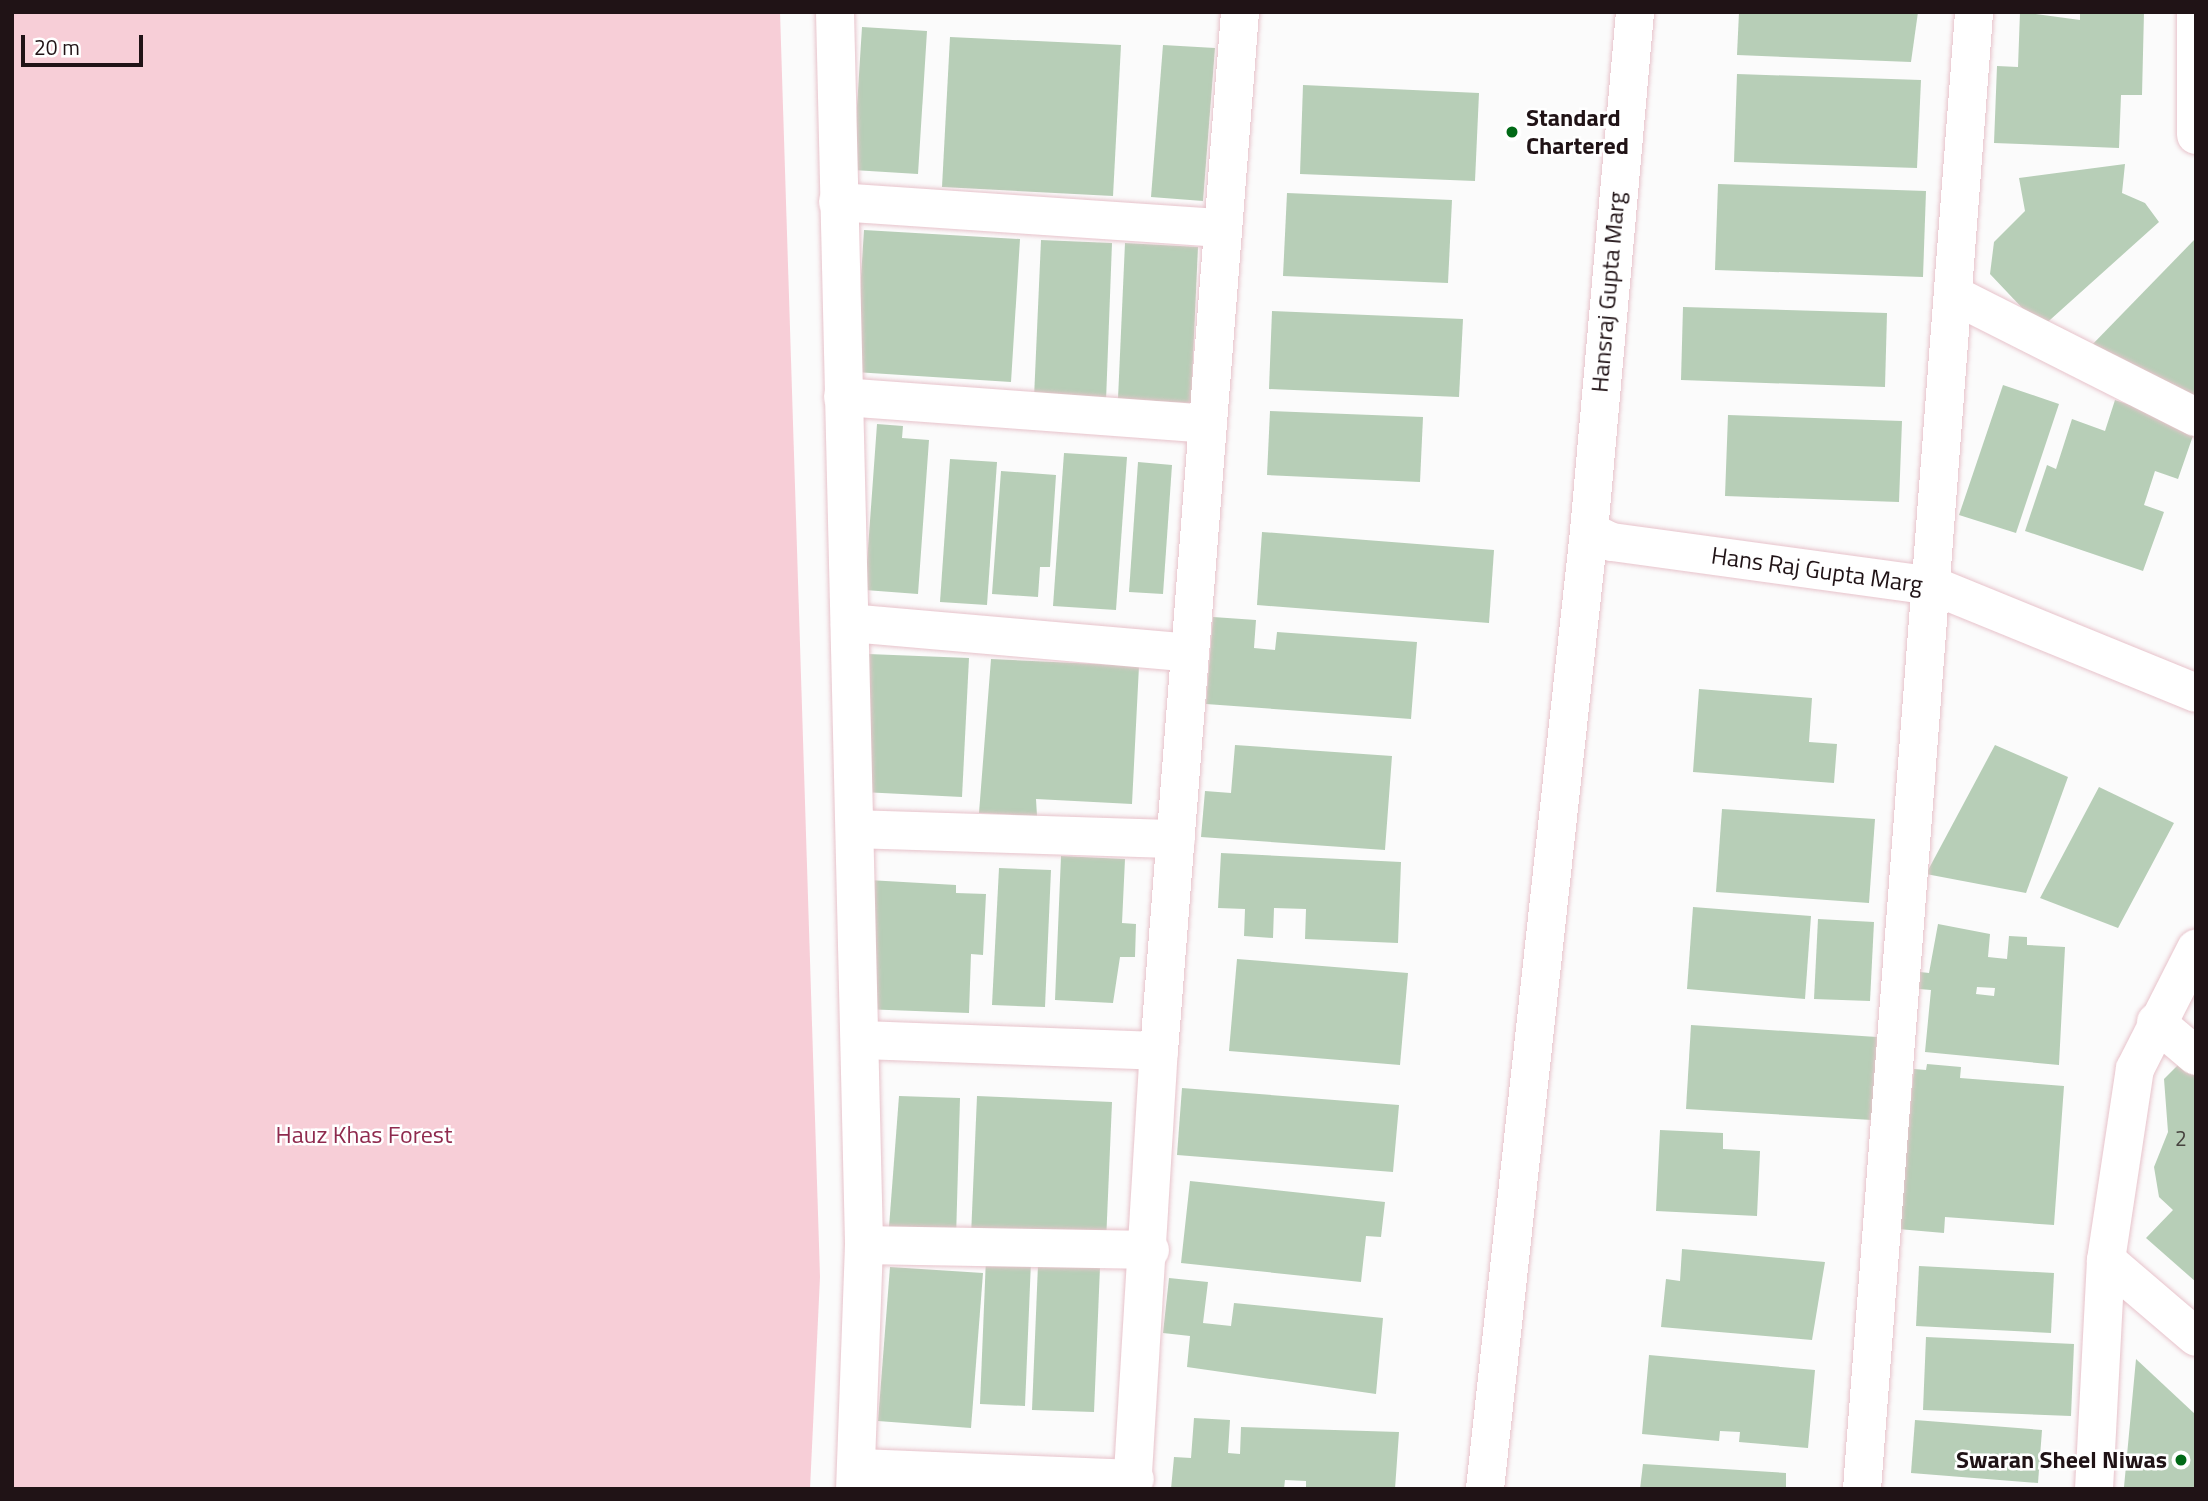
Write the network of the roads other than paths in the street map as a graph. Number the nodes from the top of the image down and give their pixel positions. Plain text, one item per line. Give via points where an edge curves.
1 (835, 12) edge
2 (1240, 12) edge
3 (1635, 12) edge
4 (1973, 12) edge
5 (2196, 12) edge
6 (2196, 135) edge
7 (838, 202) junction
8 (1221, 228) junction
9 (1954, 295) junction
10 (843, 397) junction
11 (2196, 417) edge
12 (1208, 424) junction
13 (1589, 531) junction
14 (1934, 586) junction
15 (850, 623) junction
16 (1190, 653) junction
17 (2196, 693) edge
18 (855, 829) junction
19 (1176, 839) junction
20 (2196, 949) edge
21 (2156, 1021) junction
22 (861, 1040) junction
23 (1159, 1051) junction
24 (2196, 1056) edge
25 (864, 1245) junction
26 (1150, 1250) junction
27 (2106, 1260) junction
28 (2196, 1337) edge
29 (858, 1478) edge
30 (1134, 1484) edge
31 (1485, 1489) edge
32 (1862, 1489) edge
33 (2094, 1489) edge

1 - 7 street
2 - 8 street
3 - 13 street, Hansraj Gupta Marg
4 - 9 street
5 - 6 street
7 - 8 street
7 - 10 street
8 - 12 street
9 - 11 street
9 - 14 street
10 - 12 street
10 - 15 street
12 - 16 street
13 - 14 street, Hans Raj Gupta Marg via 1612,542
13 - 31 street, Hansraj Gupta Marg
14 - 17 street, Hans Raj Gupta Marg
14 - 32 street
15 - 16 street
15 - 18 street
16 - 19 street
18 - 19 street
18 - 22 street
19 - 23 street
20 - 21 street
21 - 24 street
21 - 27 street via 2135,1069
22 - 23 street
22 - 25 street
23 - 26 street
25 - 26 street
25 - 29 street
26 - 30 street
27 - 28 street
27 - 33 street
29 - 30 street

